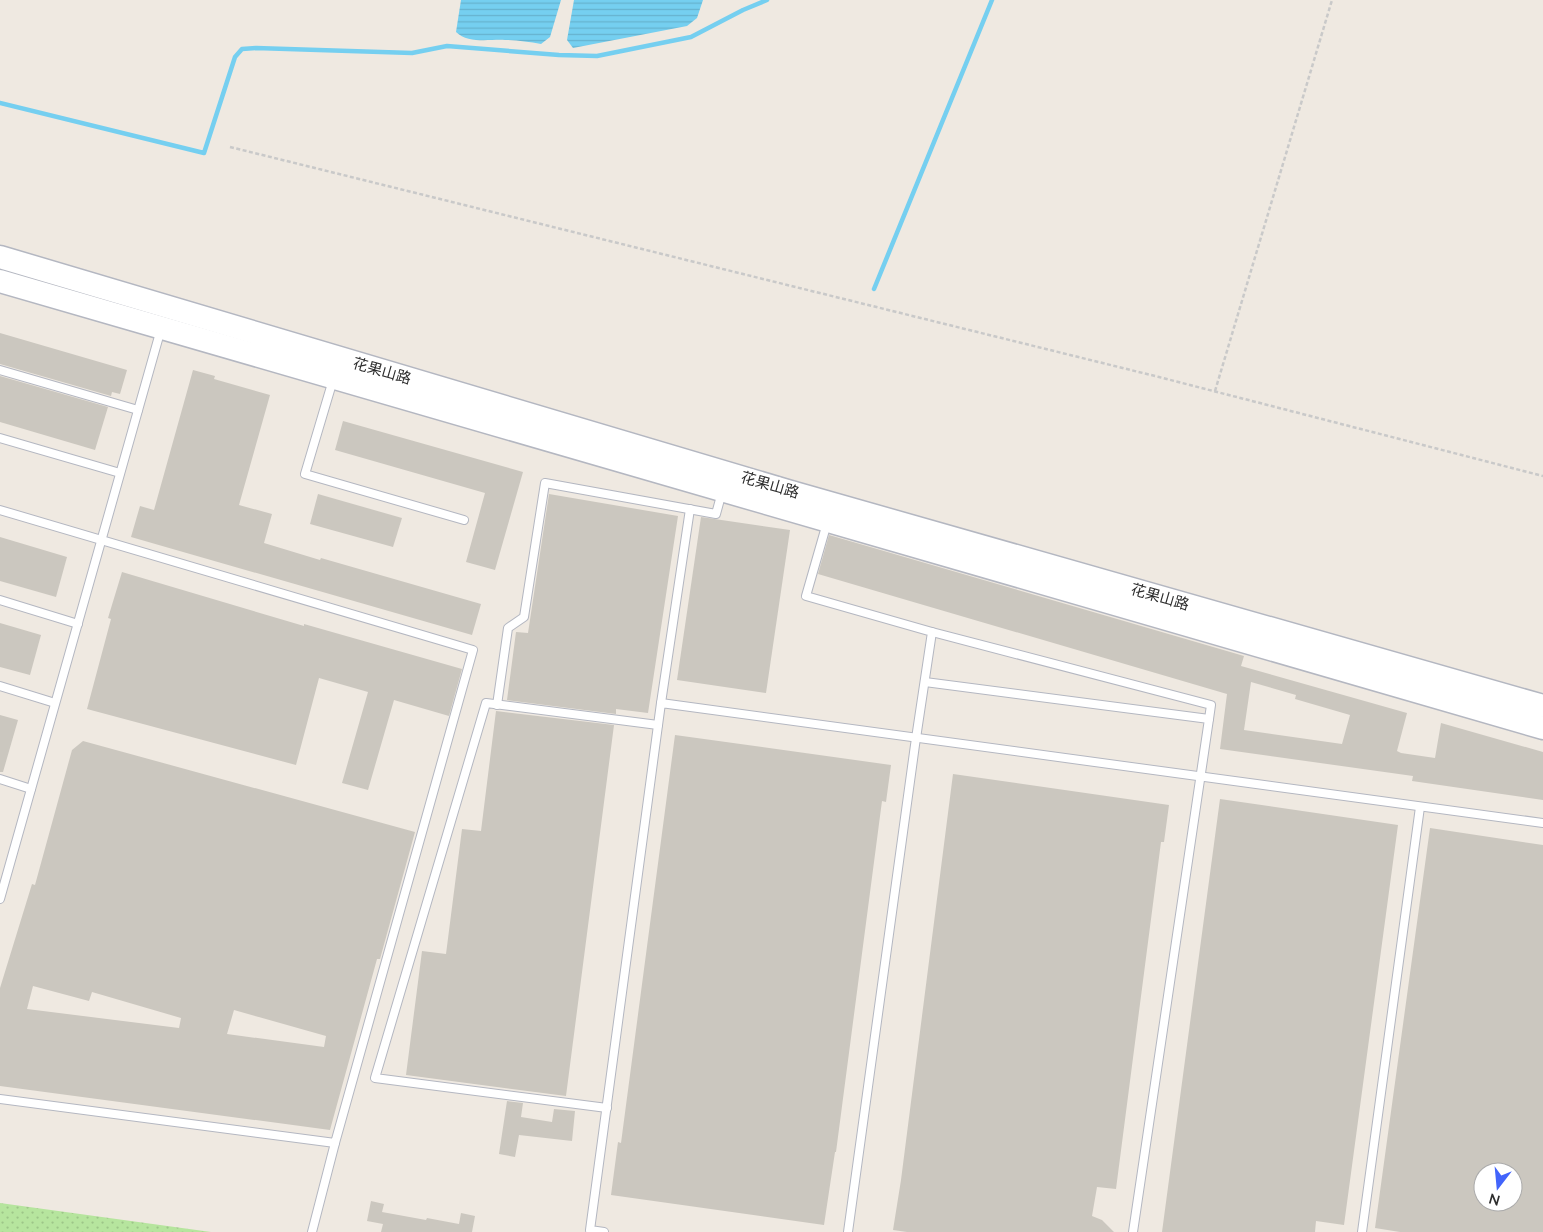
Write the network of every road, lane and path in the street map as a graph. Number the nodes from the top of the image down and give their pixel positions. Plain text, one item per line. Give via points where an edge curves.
1 (1332, 0) edge
2 (230, 147) dead end
3 (0, 257) edge
4 (0, 281) edge
5 (164, 318) junction
6 (0, 370) edge
7 (333, 378) junction
8 (1215, 391) junction
9 (138, 410) junction
10 (0, 438) edge
11 (120, 473) junction
12 (1543, 476) edge
13 (725, 482) junction
14 (690, 509) junction
15 (0, 510) edge
16 (830, 513) junction
17 (464, 520) dead end
18 (101, 540) junction
19 (0, 600) edge
20 (78, 624) junction
21 (932, 632) junction
22 (925, 682) junction
23 (0, 686) edge
24 (55, 702) junction
25 (661, 703) junction
26 (497, 705) junction
27 (1543, 706) edge
28 (1209, 720) junction
29 (658, 725) junction
30 (1543, 728) edge
31 (916, 738) junction
32 (1200, 777) junction
33 (0, 780) edge
34 (31, 789) junction
35 (1420, 807) junction
36 (1543, 824) edge
37 (4, 869) edge
38 (0, 899) edge
39 (0, 1099) edge
40 (606, 1108) junction
41 (335, 1143) junction
42 (590, 1231) edge
43 (312, 1232) edge
44 (604, 1232) edge
45 (848, 1232) edge
46 (1133, 1232) edge
47 (1362, 1232) edge

1 - 8 path
2 - 8 path
3 - 5 street, 花果山路
4 - 5 street, 花果山路
5 - 7 street, 花果山路
5 - 9 lane
5 - 13 street, 花果山路
6 - 9 lane
7 - 13 street, 花果山路
7 - 17 lane via 305,474
8 - 12 path
9 - 11 lane
10 - 11 lane
11 - 18 lane
13 - 14 lane via 716,514
13 - 16 street, 花果山路
14 - 25 lane
14 - 26 lane via 545,484 524,617 508,628
15 - 18 lane
16 - 21 lane via 806,596
16 - 27 street, 花果山路
16 - 30 street, 花果山路
18 - 20 lane
18 - 41 lane via 473,650
19 - 20 lane
20 - 24 lane
21 - 22 lane
21 - 28 lane via 1211,705
22 - 28 lane
22 - 31 lane
23 - 24 lane
24 - 34 lane
25 - 29 lane
25 - 31 lane
26 - 29 lane
26 - 40 lane via 486,703 375,1078
28 - 32 lane
29 - 40 lane
31 - 32 lane
31 - 45 lane
32 - 35 lane
32 - 46 lane
33 - 34 lane
34 - 37 lane
35 - 36 lane
35 - 47 lane
37 - 38 lane
39 - 41 lane
40 - 42 lane
41 - 43 lane
42 - 44 lane

